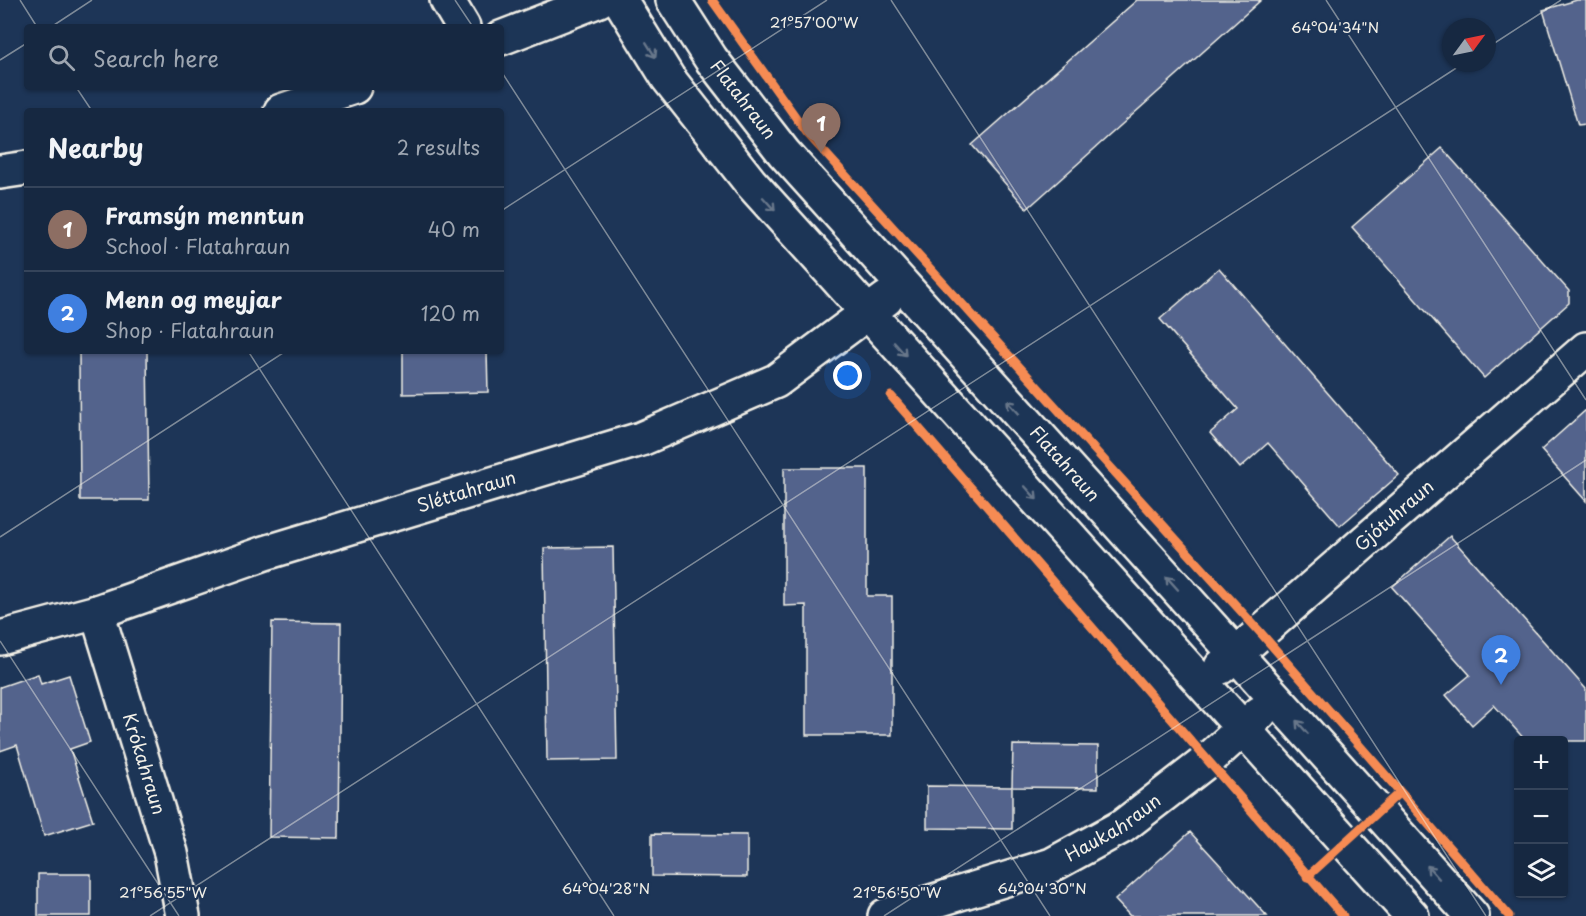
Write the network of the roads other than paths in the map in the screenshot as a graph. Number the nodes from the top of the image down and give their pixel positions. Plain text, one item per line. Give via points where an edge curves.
1 (447, 0) edge
2 (599, 0) edge
3 (620, 0) edge
4 (673, 0) edge
5 (461, 24) edge
6 (504, 37) edge
7 (345, 90) edge
8 (290, 108) edge
9 (24, 168) edge
10 (0, 172) edge
11 (903, 287) junction
12 (868, 313) junction
13 (1586, 349) edge
14 (97, 612) junction
15 (0, 638) edge
16 (1236, 653) junction
17 (1203, 682) junction
18 (1276, 698) junction
19 (1244, 727) junction
20 (183, 916) edge
21 (885, 916) edge
22 (1412, 916) edge
23 (1472, 916) edge

1 - 5 street
2 - 6 street
3 -> 12 street via 668,78 742,173
4 - 11 street, Flatahraun via 711,59 784,153
7 - 8 street
9 - 10 street
11 - 12 street, Sléttahraun
16 -> 11 street, Flatahraun
12 - 14 street, Sléttahraun via 776,381 641,439 265,553
12 -> 17 street
13 - 16 street, Gjótuhraun
14 - 15 street, Sléttahraun
14 - 20 street, Krókahraun via 171,853
16 - 17 street, Gjótuhraun
16 - 18 street, Flatahraun
17 - 19 street
18 - 19 street, Haukahraun
23 -> 18 street, Flatahraun
19 - 21 street, Haukahraun via 1123,826 1052,865
19 - 22 street

